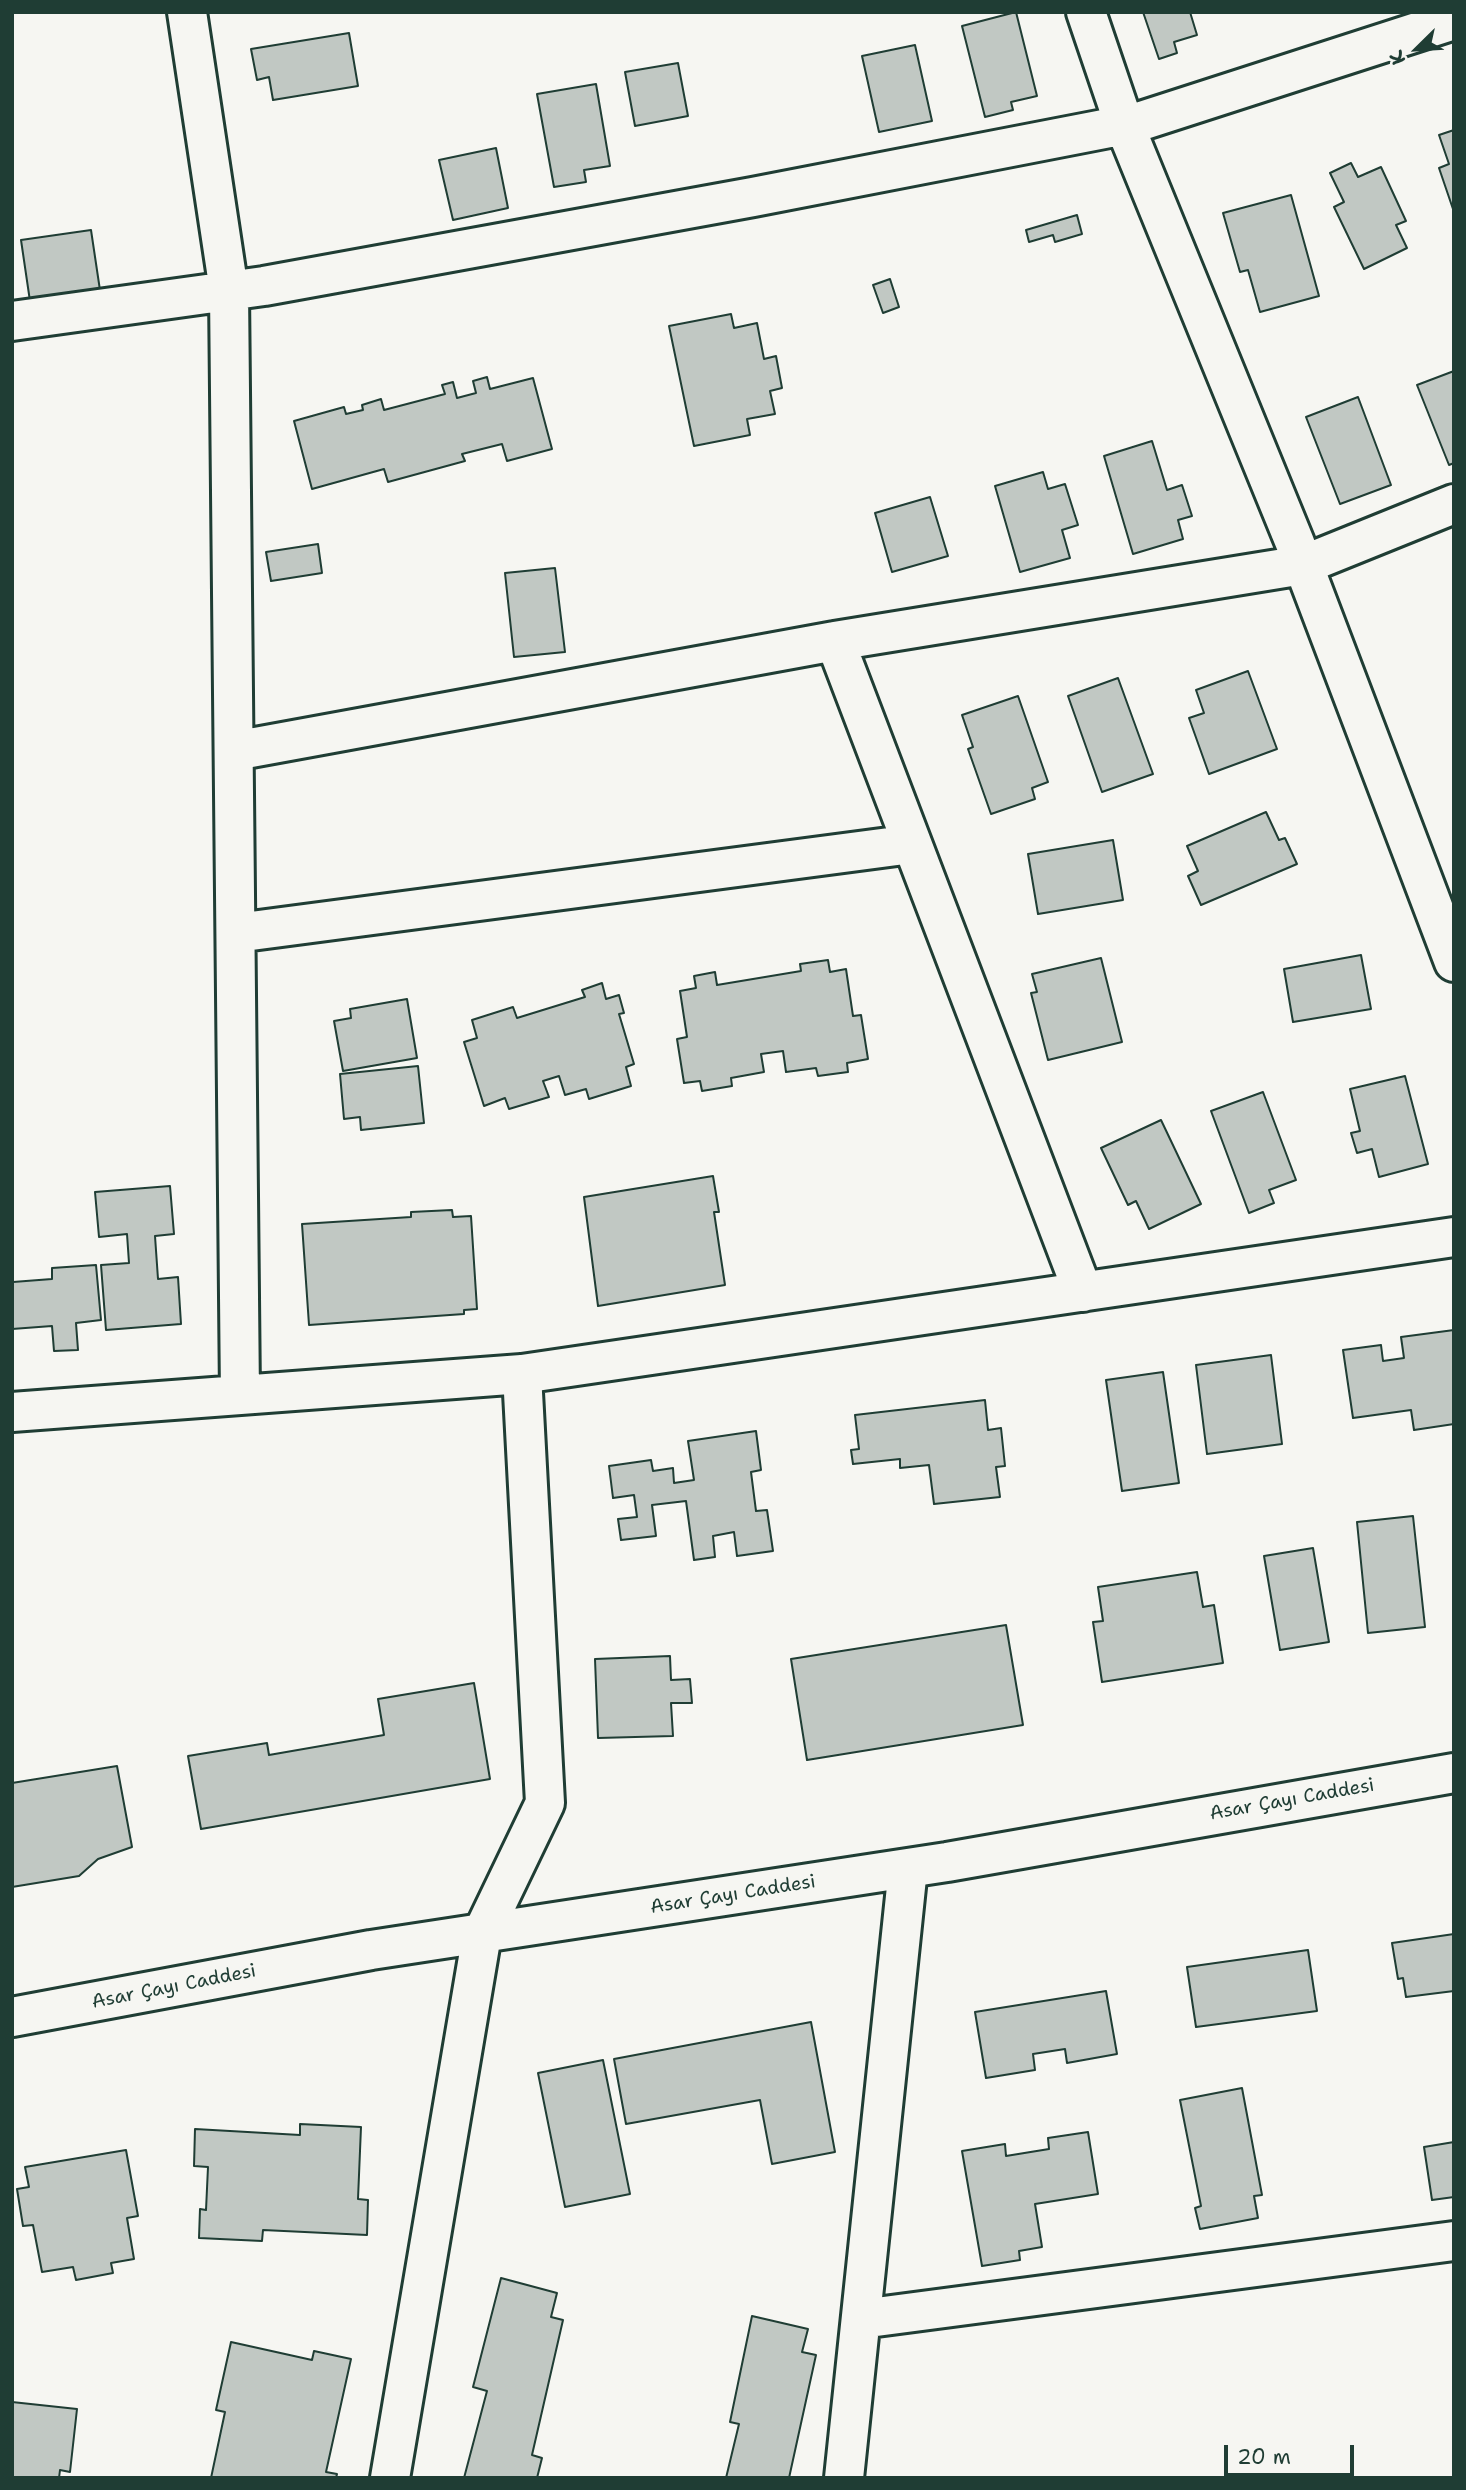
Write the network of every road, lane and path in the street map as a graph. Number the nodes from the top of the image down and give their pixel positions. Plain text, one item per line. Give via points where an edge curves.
1 (187, 12) edge
2 (1086, 12) edge
3 (1454, 20) edge
4 (1125, 124) junction
5 (229, 290) junction
6 (12, 321) edge
7 (1454, 504) edge
8 (1303, 565) junction
9 (835, 641) junction
10 (234, 751) junction
11 (912, 844) junction
12 (236, 933) junction
13 (1454, 962) edge
14 (1454, 1237) edge
15 (1083, 1292) junction
16 (522, 1374) junction
17 (240, 1395) junction
18 (12, 1412) edge
19 (1454, 1773) edge
20 (908, 1868) junction
21 (482, 1934) junction
22 (12, 2017) edge
23 (1454, 2241) edge
24 (861, 2319) junction
25 (390, 2478) edge
26 (844, 2478) edge

1 - 5 street
2 - 4 street
3 - 4 street
4 - 5 street via 740,199
4 - 8 street
5 - 6 street
5 - 10 street
7 - 8 street
8 - 9 street
8 - 13 street
9 - 10 street
9 - 11 street
10 - 12 street
11 - 12 street
11 - 15 street
12 - 17 street
14 - 15 street
15 - 16 street
16 - 17 street
16 - 21 street via 545,1803
17 - 18 street
19 - 20 street, Asar Çayı Caddesi
20 - 21 street, Asar Çayı Caddesi
20 - 24 street
21 - 22 street, Asar Çayı Caddesi via 371,1950
21 - 25 street
23 - 24 street
24 - 26 street

